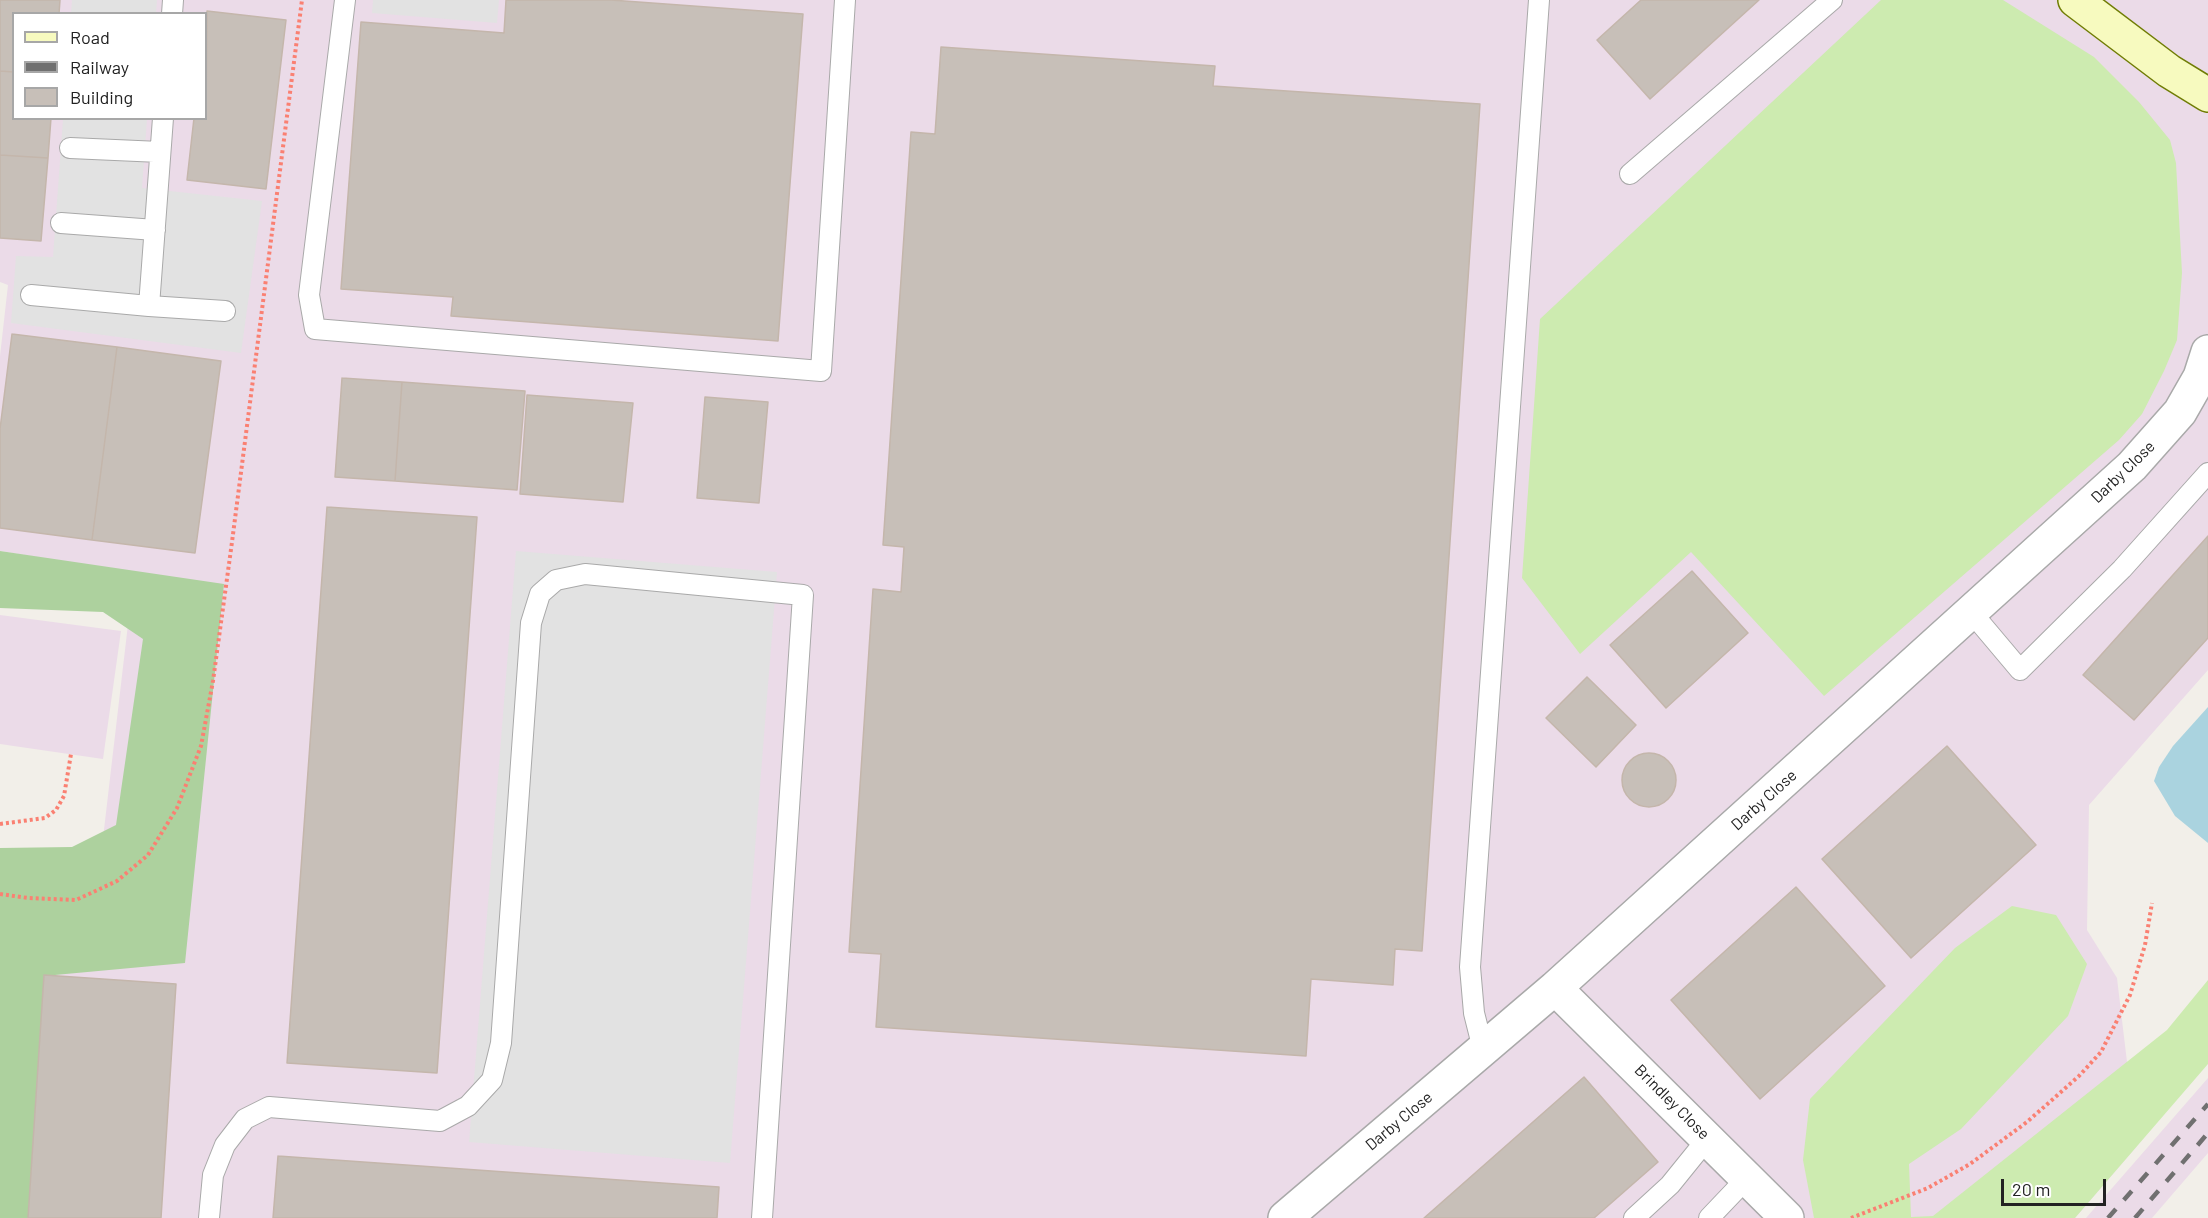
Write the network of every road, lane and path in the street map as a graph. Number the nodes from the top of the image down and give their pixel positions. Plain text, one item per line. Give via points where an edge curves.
1 (302, 0) edge
2 (345, 0) edge
3 (845, 0) edge
4 (1539, 0) edge
5 (1832, 0) edge
6 (2075, 0) edge
7 (2208, 95) edge
8 (163, 120) edge
9 (70, 148) dead end
10 (160, 152) junction
11 (1630, 174) dead end
12 (61, 223) dead end
13 (154, 230) junction
14 (31, 296) dead end
15 (148, 306) junction
16 (225, 311) dead end
17 (2208, 352) edge
18 (2208, 473) edge
19 (1972, 613) junction
20 (72, 754) dead end
21 (0, 824) edge
22 (0, 894) edge
23 (2152, 903) dead end
24 (1556, 988) junction
25 (1483, 1049) junction
26 (1708, 1138) junction
27 (1748, 1177) junction
28 (209, 1218) edge
29 (762, 1218) edge
30 (1285, 1218) edge
31 (1634, 1218) edge
32 (1709, 1218) edge
33 (1787, 1218) edge
34 (1851, 1218) edge

1 - 22 path via 224,600 201,746 177,808 148,855 117,881 76,900
2 - 3 lane via 309,295 315,329 821,371
4 - 25 lane via 1470,967 1474,1013
5 - 11 lane
6 - 7 street via 2169,71
8 - 10 lane
9 - 10 lane
10 - 13 lane
12 - 13 lane
13 - 15 lane
14 - 15 lane
15 - 16 lane
17 - 19 street, Darby Close via 2200,377 2166,429 2132,466
18 - 19 lane via 2122,569 2020,670
19 - 24 street, Darby Close
20 - 21 path via 64,796 56,810 45,818
23 - 34 path via 2130,995 2101,1052 2079,1076 2027,1122 1970,1164 1928,1188
24 - 25 street, Darby Close
24 - 26 street, Brindley Close
25 - 30 street, Darby Close
26 - 27 street, Brindley Close
26 - 31 lane via 1670,1185
27 - 32 lane
27 - 33 street, Brindley Close
28 - 29 lane via 213,1175 225,1145 245,1119 269,1107 440,1121 468,1106 492,1080 501,1043 531,622 540,594 556,580 585,574 803,595

